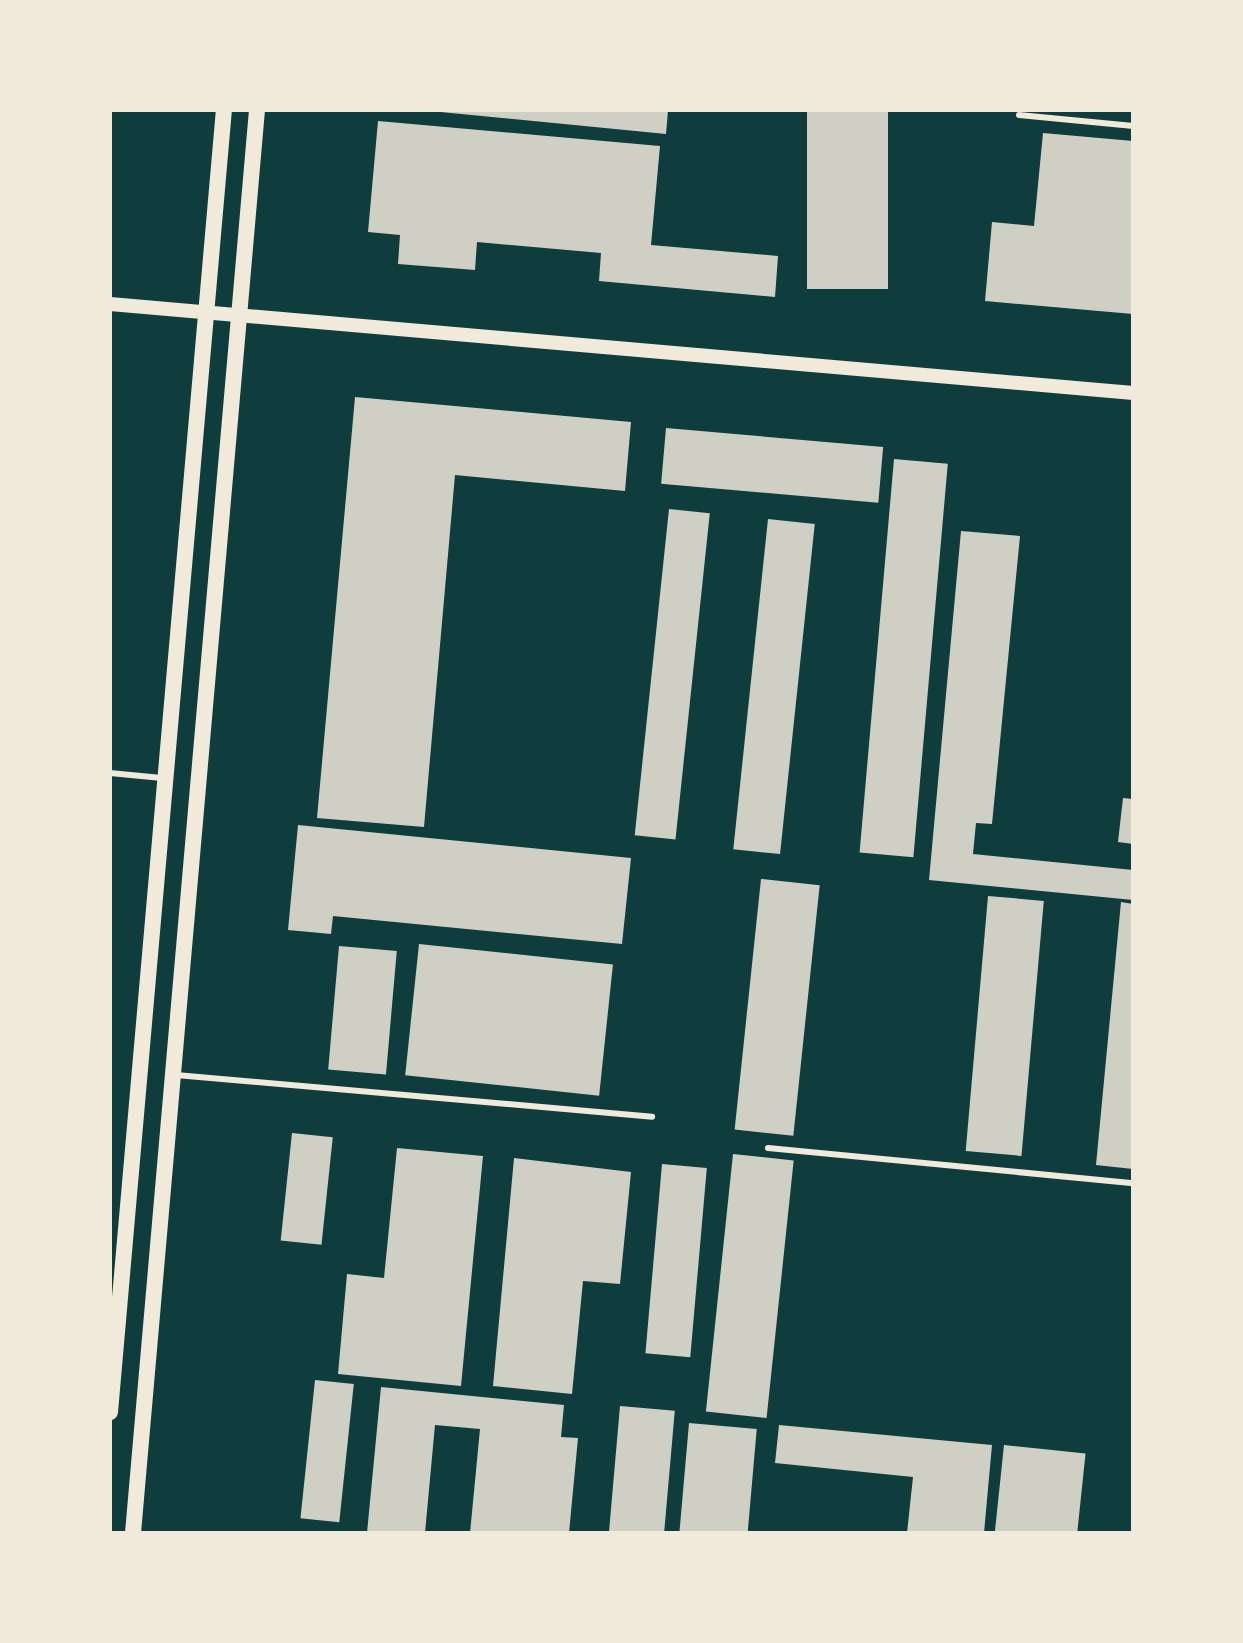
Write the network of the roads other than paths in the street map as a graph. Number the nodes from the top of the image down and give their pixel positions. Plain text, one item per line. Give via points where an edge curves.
1 (224, 110) edge
2 (257, 110) edge
3 (1019, 115) dead end
4 (1133, 126) edge
5 (110, 304) edge
6 (206, 313) junction
7 (239, 315) junction
8 (1133, 393) edge
9 (110, 773) edge
10 (165, 779) junction
11 (173, 1075) junction
12 (652, 1117) dead end
13 (768, 1148) dead end
14 (1133, 1183) edge
15 (112, 1367) edge
16 (110, 1412) edge
17 (133, 1533) edge

1 - 6 main road
2 - 7 main road
3 - 4 lane
5 - 6 street
6 - 7 street
6 - 10 main road
7 - 8 street
7 - 11 main road
9 - 10 lane
10 - 15 main road
11 - 12 lane
11 - 17 main road
13 - 14 lane
15 - 16 main road

